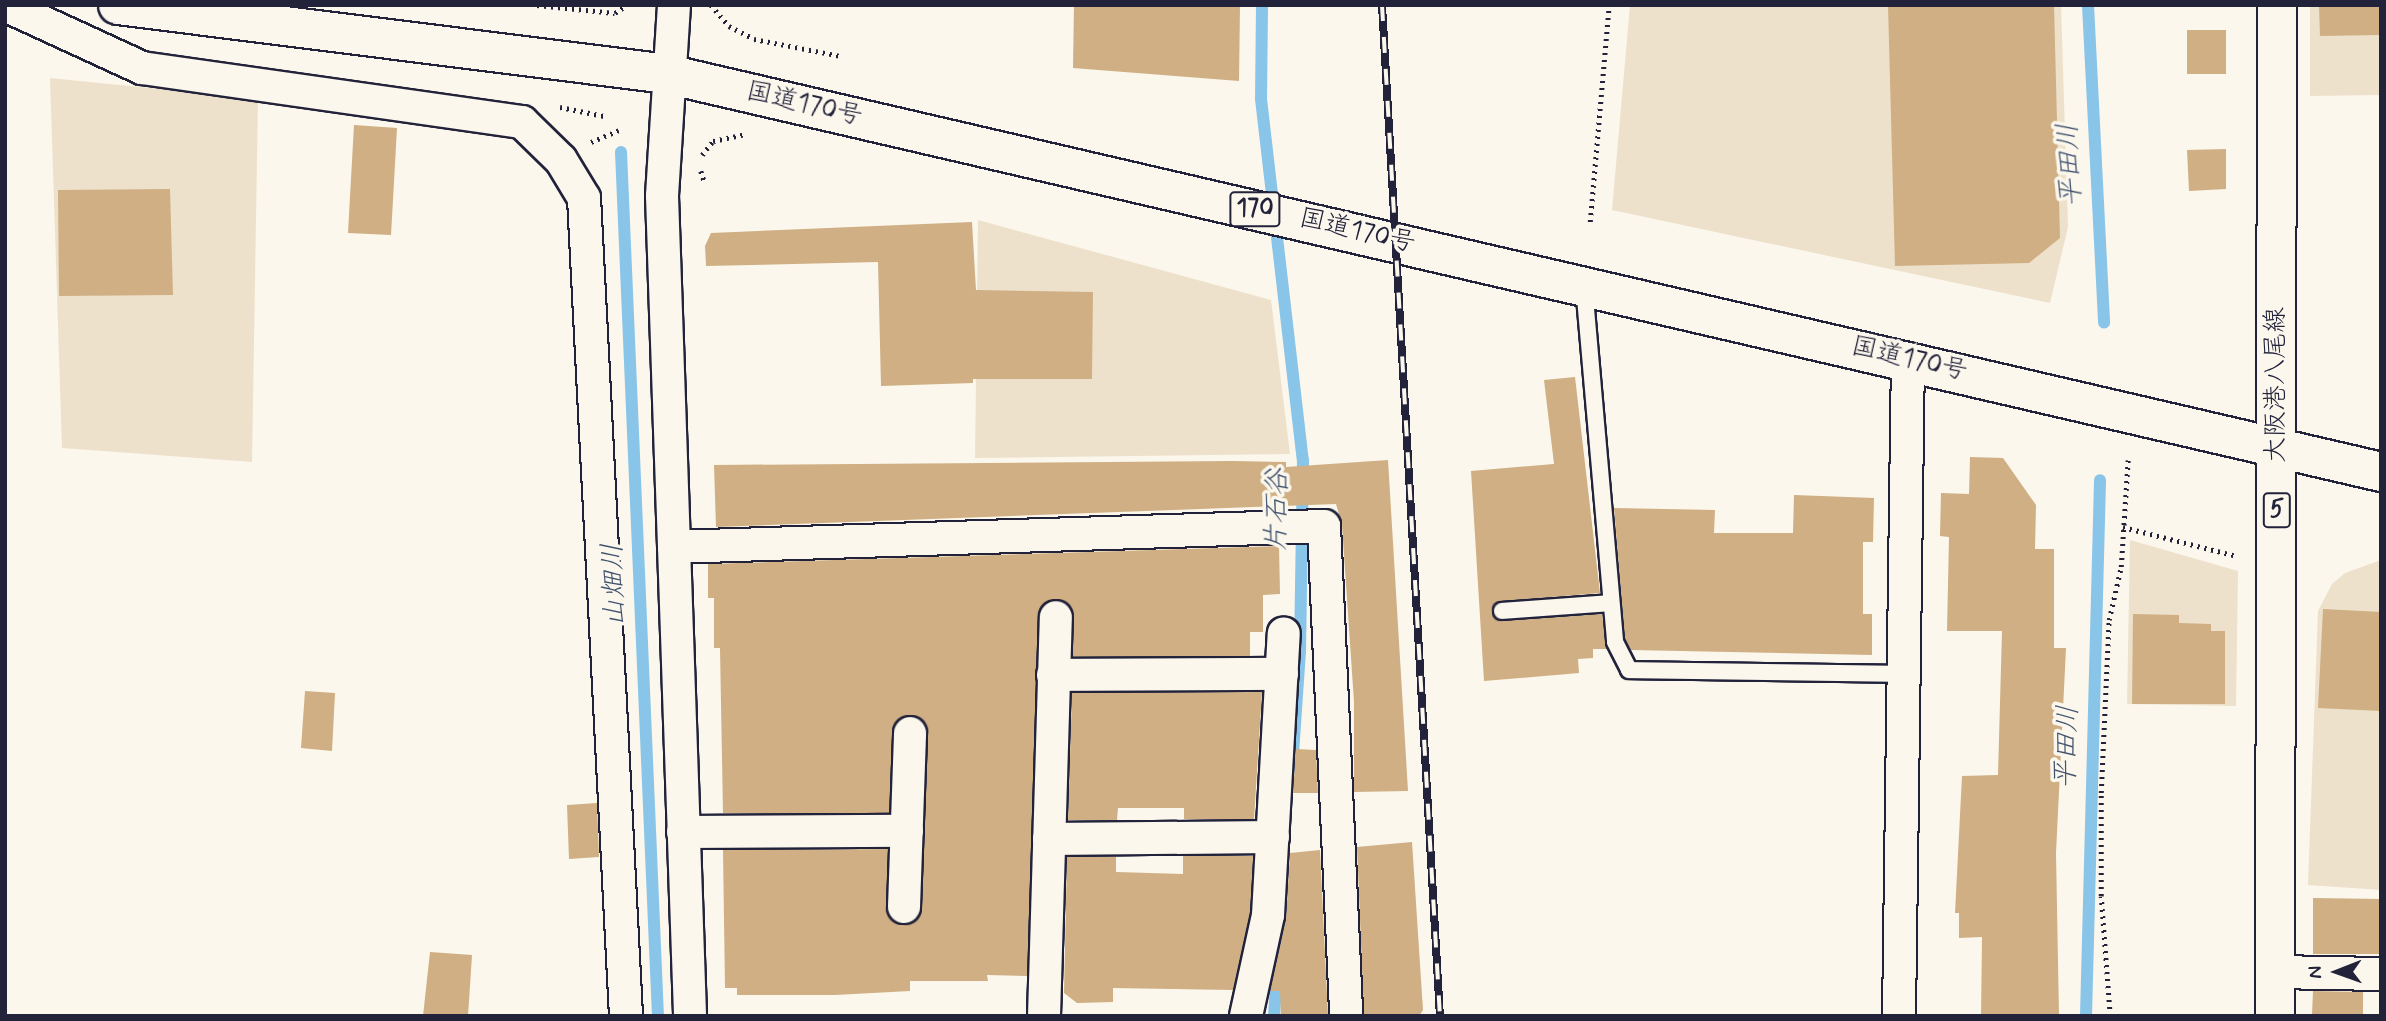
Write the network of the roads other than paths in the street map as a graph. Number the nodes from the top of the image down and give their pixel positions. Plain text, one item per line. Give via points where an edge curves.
1 (5, 5) edge
2 (118, 5) edge
3 (674, 5) edge
4 (2277, 5) edge
5 (667, 74) junction
6 (1583, 284) junction
7 (1908, 359) junction
8 (2277, 447) junction
9 (2381, 472) edge
10 (674, 547) junction
11 (1611, 603) junction
12 (1502, 611) dead end
13 (1056, 617) dead end
14 (1284, 633) dead end
15 (1282, 674) junction
16 (1902, 674) junction
17 (1053, 675) junction
18 (910, 733) dead end
19 (907, 831) junction
20 (684, 832) junction
21 (1273, 837) junction
22 (1049, 839) junction
23 (904, 907) dead end
24 (2275, 972) junction
25 (2381, 974) edge
26 (626, 1016) edge
27 (690, 1016) edge
28 (1044, 1016) edge
29 (1246, 1016) edge
30 (1346, 1016) edge
31 (1899, 1016) edge
32 (2275, 1016) edge

1 - 26 street via 142,68 522,122 561,160 584,198
2 - 5 main road, 国道170号 / 170
3 - 5 street
4 - 8 main road, 大阪港八尾線 / 5
5 - 6 main road, 国道170号 / 170
5 - 10 street via 662,196
6 - 7 main road, 国道170号 / 170
6 - 11 lane
7 - 8 main road, 国道170号 / 170
7 - 16 street
8 - 9 main road, 国道170号 / 170
8 - 24 main road, 大阪港八尾線 / 5
10 - 20 street
10 - 30 street via 1324,526
11 - 12 lane
11 - 16 lane via 1615,642 1629,670
13 - 17 street
14 - 15 street
15 - 17 street
15 - 21 street
16 - 31 street
17 - 22 street
18 - 19 street
19 - 20 street
19 - 23 street
20 - 27 street
21 - 22 street
21 - 29 street via 1268,915
22 - 28 street
24 - 25 street
24 - 32 main road, 大阪港八尾線 / 5

